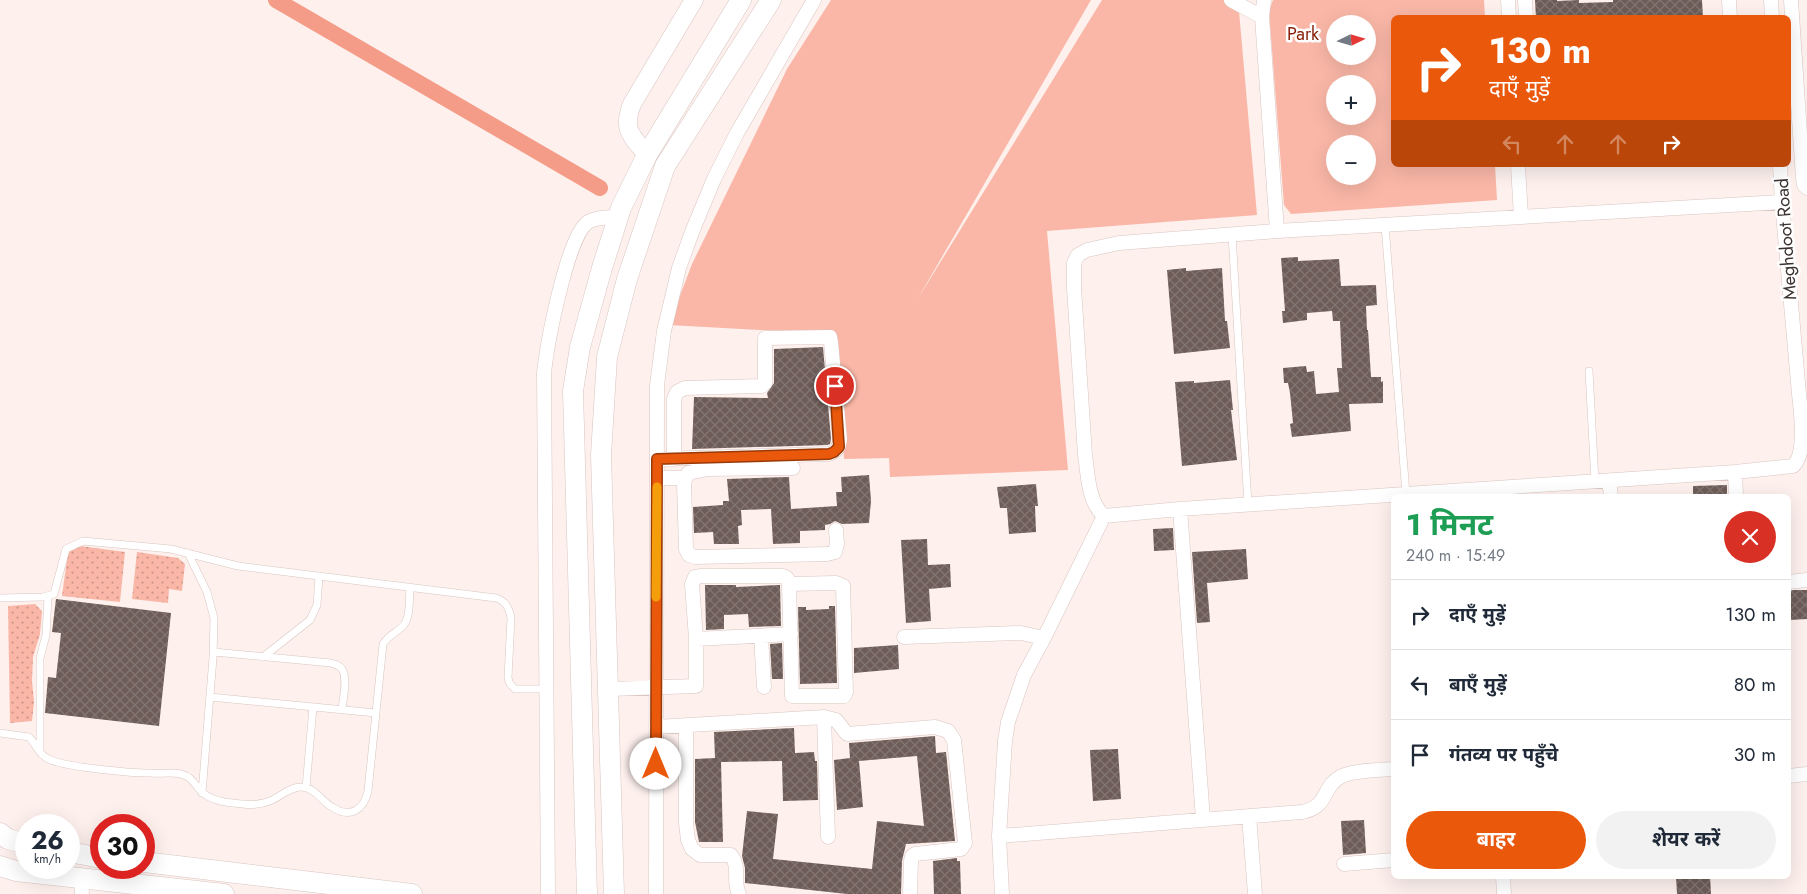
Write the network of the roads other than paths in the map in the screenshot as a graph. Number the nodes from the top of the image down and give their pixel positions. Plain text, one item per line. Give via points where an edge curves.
1 (694, 0) edge
2 (741, 0) edge
3 (771, 0) edge
4 (814, 0) edge
5 (1231, 0) edge
6 (1264, 0) edge
7 (1508, 0) edge
8 (1526, 0) edge
9 (1729, 0) edge
10 (1771, 0) edge
11 (1791, 0) edge
12 (1509, 15) edge
13 (1526, 15) edge
14 (1730, 15) edge
15 (1772, 15) edge
16 (1262, 18) junction
17 (1799, 128) edge
18 (647, 155) junction
19 (1518, 167) edge
20 (1780, 167) edge
21 (1807, 188) edge
22 (1782, 202) junction
23 (619, 217) junction
24 (1521, 217) junction
25 (1385, 225) junction
26 (1277, 231) junction
27 (1232, 234) junction
28 (1589, 371) dead end
29 (674, 458) junction
30 (657, 459) junction
31 (793, 468) dead end
32 (1735, 472) junction
33 (657, 478) junction
34 (684, 478) junction
35 (1609, 481) junction
36 (1595, 482) junction
37 (1406, 494) edge
38 (1421, 494) edge
39 (1611, 494) edge
40 (1736, 494) edge
41 (1391, 496) edge
42 (1248, 505) junction
43 (1180, 509) junction
44 (1104, 516) junction
45 (836, 530) dead end
46 (188, 553) junction
47 (320, 576) junction
48 (1807, 580) edge
49 (1791, 582) edge
50 (789, 584) junction
51 (410, 587) junction
52 (48, 597) junction
53 (0, 598) edge
54 (791, 634) junction
55 (760, 636) junction
56 (904, 637) dead end
57 (1044, 638) junction
58 (696, 639) junction
59 (214, 652) junction
60 (263, 657) junction
61 (764, 687) dead end
62 (656, 688) junction
63 (547, 689) junction
64 (609, 689) junction
65 (210, 697) junction
66 (313, 707) junction
67 (342, 709) junction
68 (376, 713) junction
69 (824, 718) junction
70 (686, 727) junction
71 (656, 728) junction
72 (0, 733) edge
73 (40, 752) junction
74 (1391, 769) edge
75 (1807, 774) edge
76 (1791, 776) edge
77 (306, 788) junction
78 (202, 793) junction
79 (1249, 816) junction
80 (1203, 819) junction
81 (0, 833) edge
82 (999, 836) junction
83 (828, 837) dead end
84 (15, 840) edge
85 (1391, 860) edge
86 (155, 863) edge
87 (1344, 864) dead end
88 (0, 866) edge
89 (1503, 879) edge
90 (82, 886) edge
91 (142, 890) edge
92 (224, 894) edge
93 (412, 894) edge
94 (548, 894) edge
95 (587, 894) edge
96 (614, 894) edge
97 (656, 894) edge
98 (739, 894) edge
99 (910, 894) edge
100 (1002, 894) edge
101 (1255, 894) edge
102 (1504, 894) edge

1 - 18 street via 626,118 629,134
2 - 18 main road
3 - 64 main road via 665,166 627,279 607,356 601,455
4 - 30 street via 714,179 683,259 664,331 657,385
5 - 16 street
6 - 16 street
7 - 12 street
8 - 13 street
9 - 14 street
10 - 15 street
11 - 17 street
16 - 26 street
17 - 21 street via 1804,186
18 - 23 main road
19 - 24 street
20 - 22 street, Meghdoot Road
22 - 24 street
22 - 32 street, Meghdoot Road via 1803,446 1798,462 1793,466
23 - 63 street via 587,222 581,229 556,304 547,349 544,373
23 - 95 main road via 580,347 573,391
24 - 25 street
25 - 26 street
25 - 37 lane
26 - 27 street
27 - 42 lane
27 - 44 street via 1105,245 1078,255 1074,263 1087,469 1094,502
28 - 36 lane
29 - 29 street via 834,452 840,439 830,337 764,338 765,383 762,386 685,388 677,392 674,399
29 - 30 street
30 - 33 street
31 - 34 street via 698,470
32 - 35 street
32 - 40 street
33 - 34 street
33 - 62 street
34 - 45 street via 686,549 693,557 827,554 835,552
35 - 36 street
35 - 39 street
36 - 38 street
41 - 42 street
42 - 43 street
43 - 44 street
43 - 80 street
44 - 57 street
46 - 47 lane via 224,564
46 - 52 lane via 77,543 66,548 56,592
46 - 59 lane via 212,604
47 - 51 lane
47 - 60 lane via 317,606 310,620
48 - 49 street
50 - 54 street
50 - 54 street via 836,583 843,586 844,696 792,696
50 - 58 street via 783,576 694,577
51 - 63 lane via 506,603 510,618 510,684 515,689
51 - 68 lane via 406,621 384,644
52 - 53 lane
52 - 73 lane via 46,635 40,658
54 - 55 street
55 - 58 street
55 - 61 street
56 - 57 street via 1021,633
57 - 82 street via 1024,675 1008,722
58 - 62 street via 696,686
59 - 60 lane
59 - 65 lane
60 - 67 lane via 337,665 343,675
62 - 64 street
62 - 71 street
63 - 94 street
64 - 96 main road
65 - 66 lane
65 - 78 lane
66 - 67 lane
66 - 77 lane
67 - 68 lane
68 - 77 lane via 368,791 360,809 351,812 338,810
69 - 70 street
69 - 83 street
69 - 99 street via 836,720 847,734 935,727 948,731 954,740 965,843 961,849 912,856
70 - 71 street
70 - 98 street via 688,840 700,855 731,855 736,862
71 - 97 street
72 - 73 lane via 29,736
73 - 78 lane via 47,759 81,767 182,774 190,777
74 - 79 street via 1353,773 1338,778 1319,806 1308,811
75 - 76 street
77 - 78 lane via 296,788 270,801 245,804 222,802
79 - 80 street
79 - 101 street
80 - 82 street
81 - 84 main road
82 - 100 street
85 - 87 street
86 - 93 main road
88 - 90 main road
89 - 102 street
90 - 91 main road
91 - 92 main road

